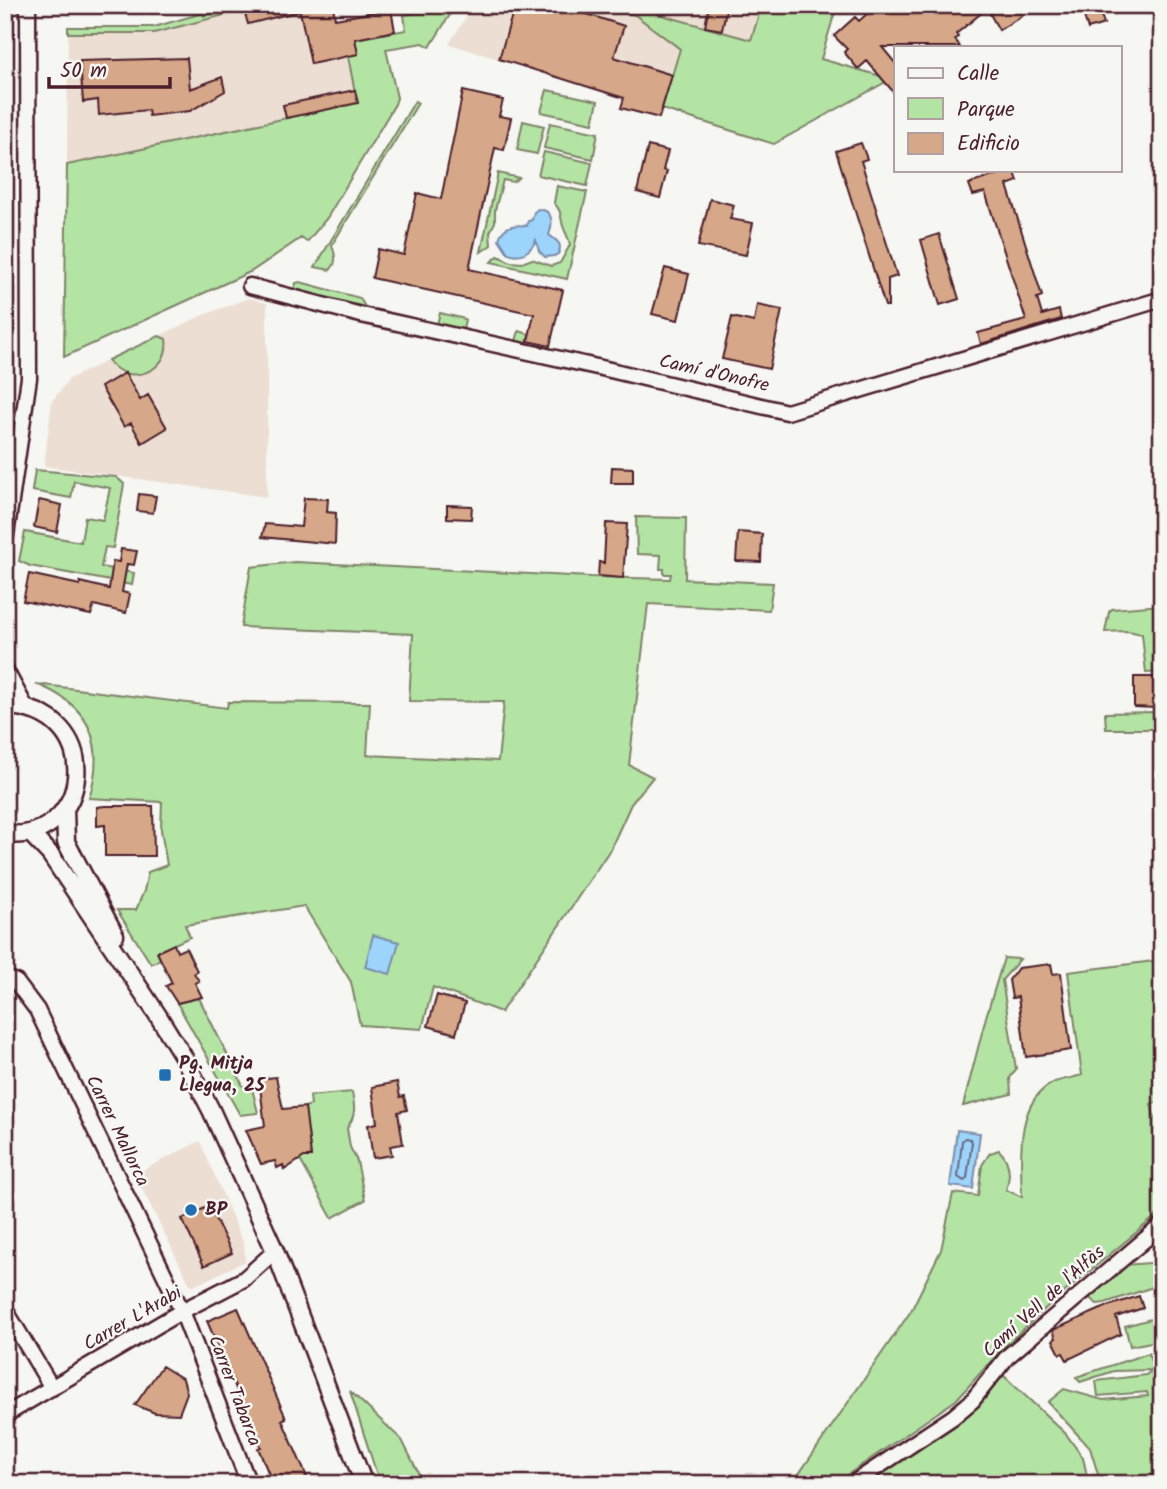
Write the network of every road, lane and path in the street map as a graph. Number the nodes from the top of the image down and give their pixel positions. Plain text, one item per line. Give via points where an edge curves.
1 (28, 5) edge
2 (250, 286) dead end
3 (1162, 299) edge
4 (5, 542) edge
5 (5, 669) edge
6 (5, 706) edge
7 (25, 706) junction
8 (65, 808) junction
9 (30, 833) junction
10 (5, 834) edge
11 (5, 977) edge
12 (158, 1014) junction
13 (1162, 1225) edge
14 (275, 1251) junction
15 (5, 1309) edge
16 (182, 1311) junction
17 (52, 1388) junction
18 (5, 1415) edge
19 (250, 1484) edge
20 (364, 1484) edge
21 (852, 1484) edge

1 - 4 street via 29,378
2 - 3 street, Camí d'Onofre via 787,412
5 - 7 street
6 - 7 street
7 - 8 street via 61,728 73,746 75,789
8 - 9 street via 51,824
8 - 12 street via 66,842
9 - 10 street
9 - 12 street via 51,854
11 - 16 street, Carrer Mallorca via 16,982 37,1010
12 - 14 street via 211,1110
13 - 21 street, Camí Vell de l'Alfàs via 1007,1357 963,1409
14 - 16 street, Carrer L'Arabi via 244,1279
14 - 20 street
15 - 17 street
16 - 17 street, Carrer L'Arabi
16 - 19 street, Carrer Tabarca
17 - 18 street, Carrer L'Arabi

